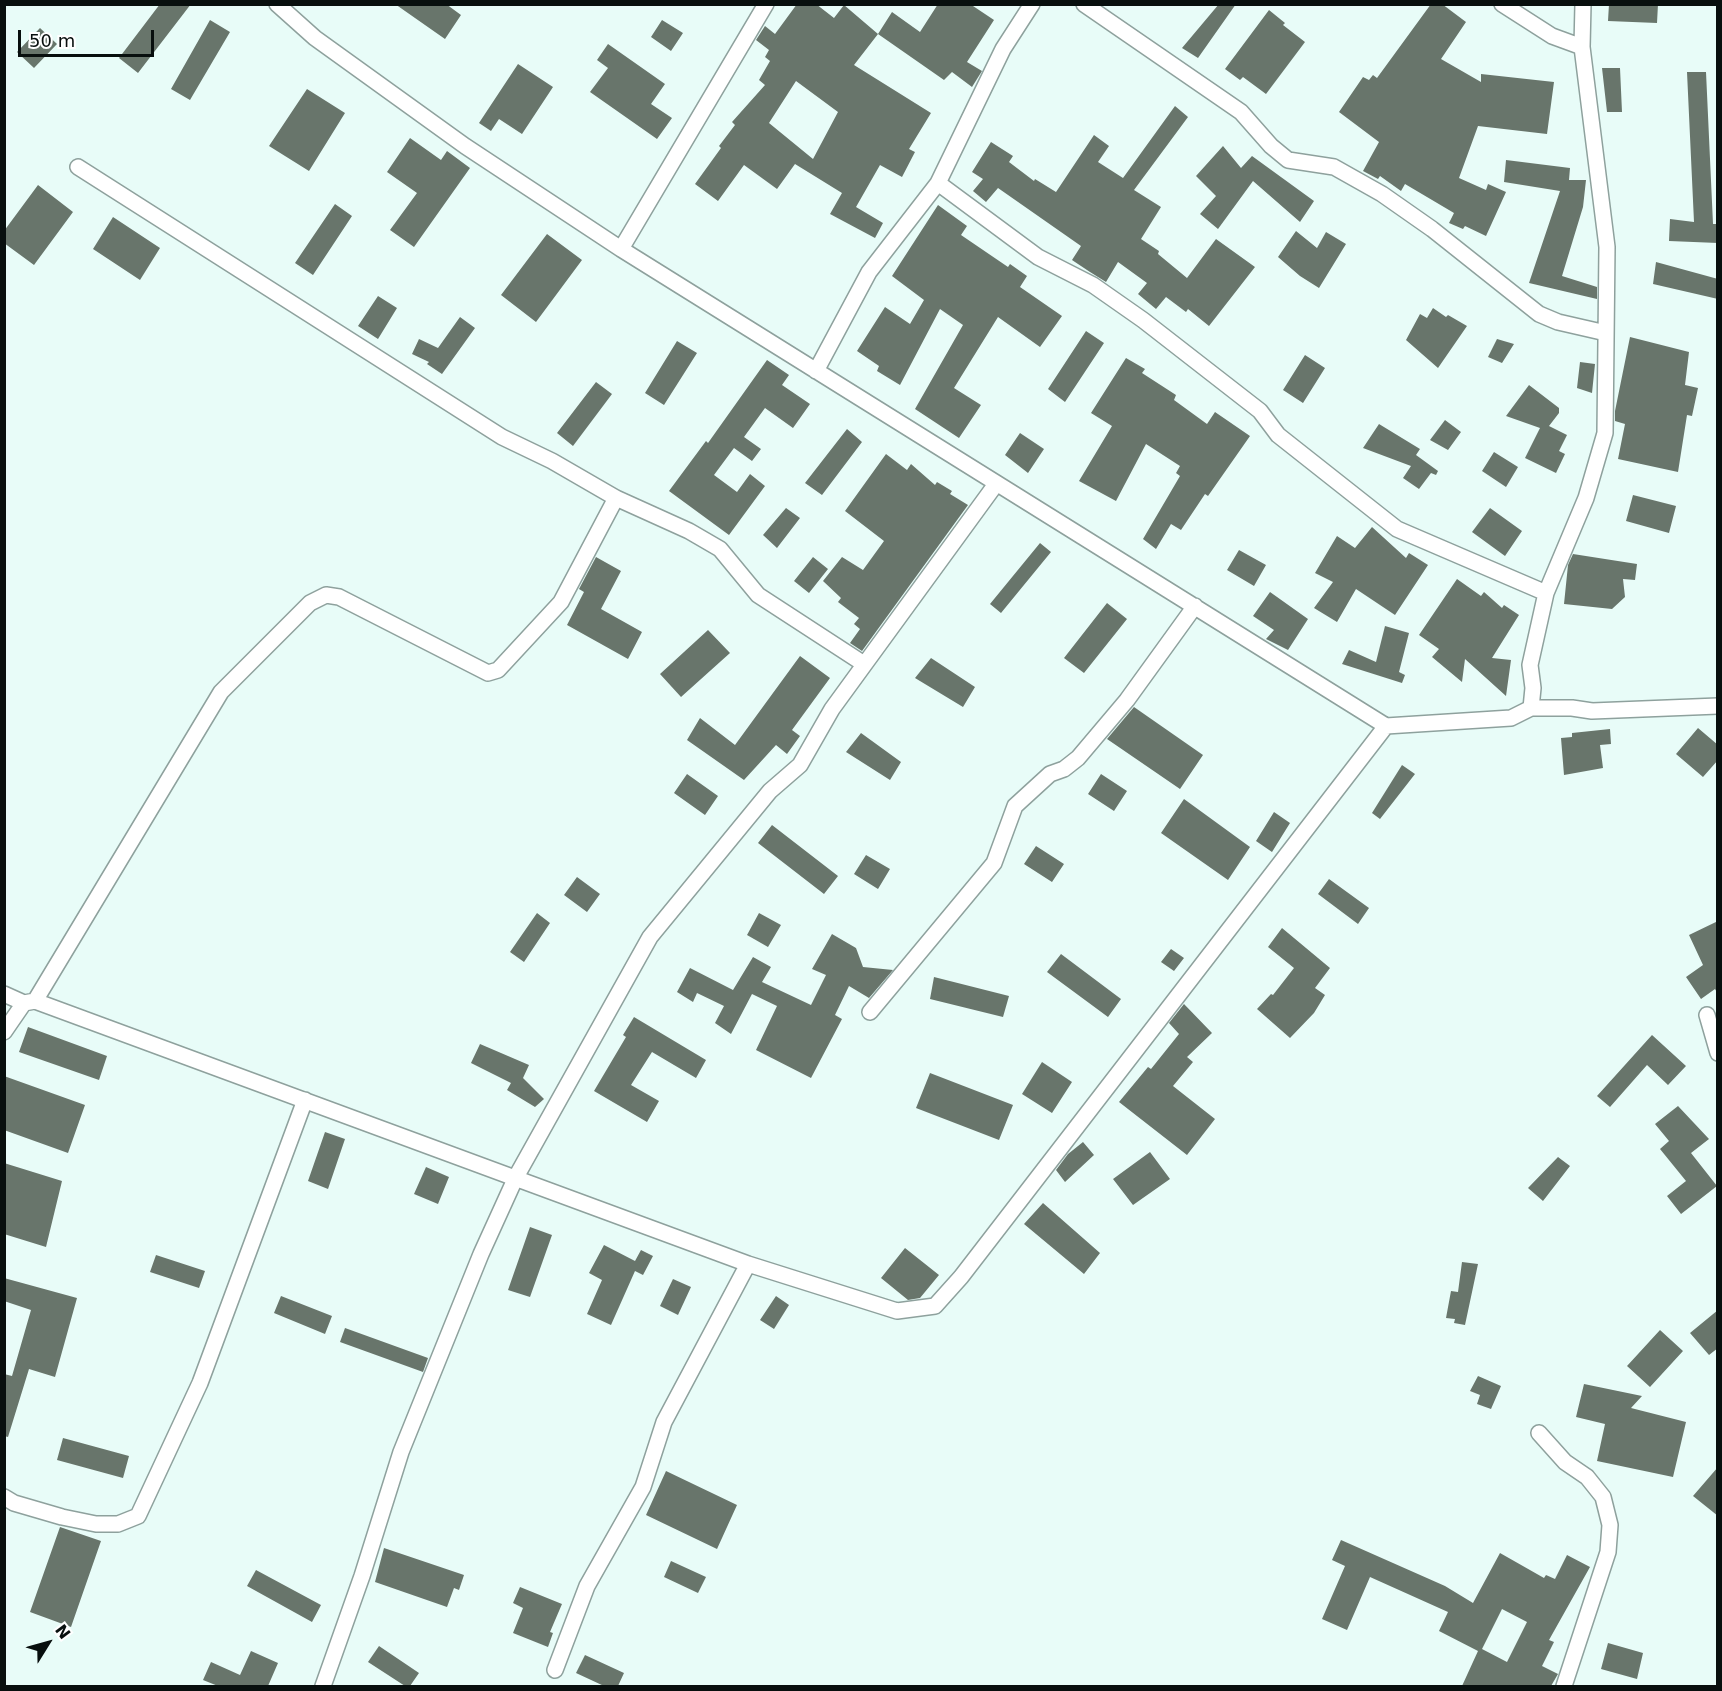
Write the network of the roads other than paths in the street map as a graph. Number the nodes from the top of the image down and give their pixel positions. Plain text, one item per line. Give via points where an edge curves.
1 (277, 4) edge
2 (766, 4) edge
3 (1032, 4) edge
4 (1084, 4) edge
5 (1502, 4) edge
6 (1583, 4) edge
7 (1582, 47) junction
8 (78, 167) dead end
9 (938, 183) junction
10 (621, 249) junction
11 (1606, 333) junction
12 (816, 371) junction
13 (996, 484) junction
14 (616, 498) junction
15 (1546, 593) junction
16 (1195, 606) junction
17 (864, 664) junction
18 (1718, 706) edge
19 (1531, 708) junction
20 (1386, 726) junction
21 (4, 994) edge
22 (29, 1002) junction
23 (870, 1012) dead end
24 (1707, 1014) dead end
25 (4, 1032) edge
26 (1718, 1053) edge
27 (305, 1100) junction
28 (516, 1177) junction
29 (748, 1264) junction
30 (1539, 1433) dead end
31 (4, 1497) edge
32 (555, 1670) dead end
33 (322, 1686) edge
34 (1564, 1686) edge

1 - 10 street via 315,38 465,146
2 - 10 street
3 - 9 street via 1003,49
4 - 11 street via 1241,112 1270,146 1288,160 1335,167 1432,229 1539,314
5 - 7 street via 1552,36
6 - 7 street
7 - 11 street via 1607,247
8 - 14 street via 502,437
9 - 12 street via 869,272
9 - 15 street via 1038,256 1093,285 1143,320 1260,411 1278,435 1397,529
10 - 12 street
11 - 15 street via 1605,433 1586,498
12 - 13 street
13 - 16 street
13 - 17 street
14 - 17 street via 720,549 758,595
14 - 22 street via 561,602 498,670 488,673 339,597 326,595 310,603 221,692
15 - 19 street via 1530,665
16 - 20 street
16 - 23 street via 1127,700 1078,758 1050,774 1015,806 994,862
17 - 28 street via 800,765 770,791 650,937
18 - 19 street via 1592,711
19 - 20 street via 1511,718
20 - 29 street via 935,1306 897,1311
21 - 22 street
22 - 25 street
22 - 27 street
24 - 26 street
27 - 28 street
27 - 31 street via 200,1383 138,1516 118,1524 96,1524 62,1518
28 - 29 street
28 - 33 street via 401,1452
29 - 32 street via 664,1422 643,1487 586,1586
30 - 34 street via 1603,1497 1610,1525 1608,1552

